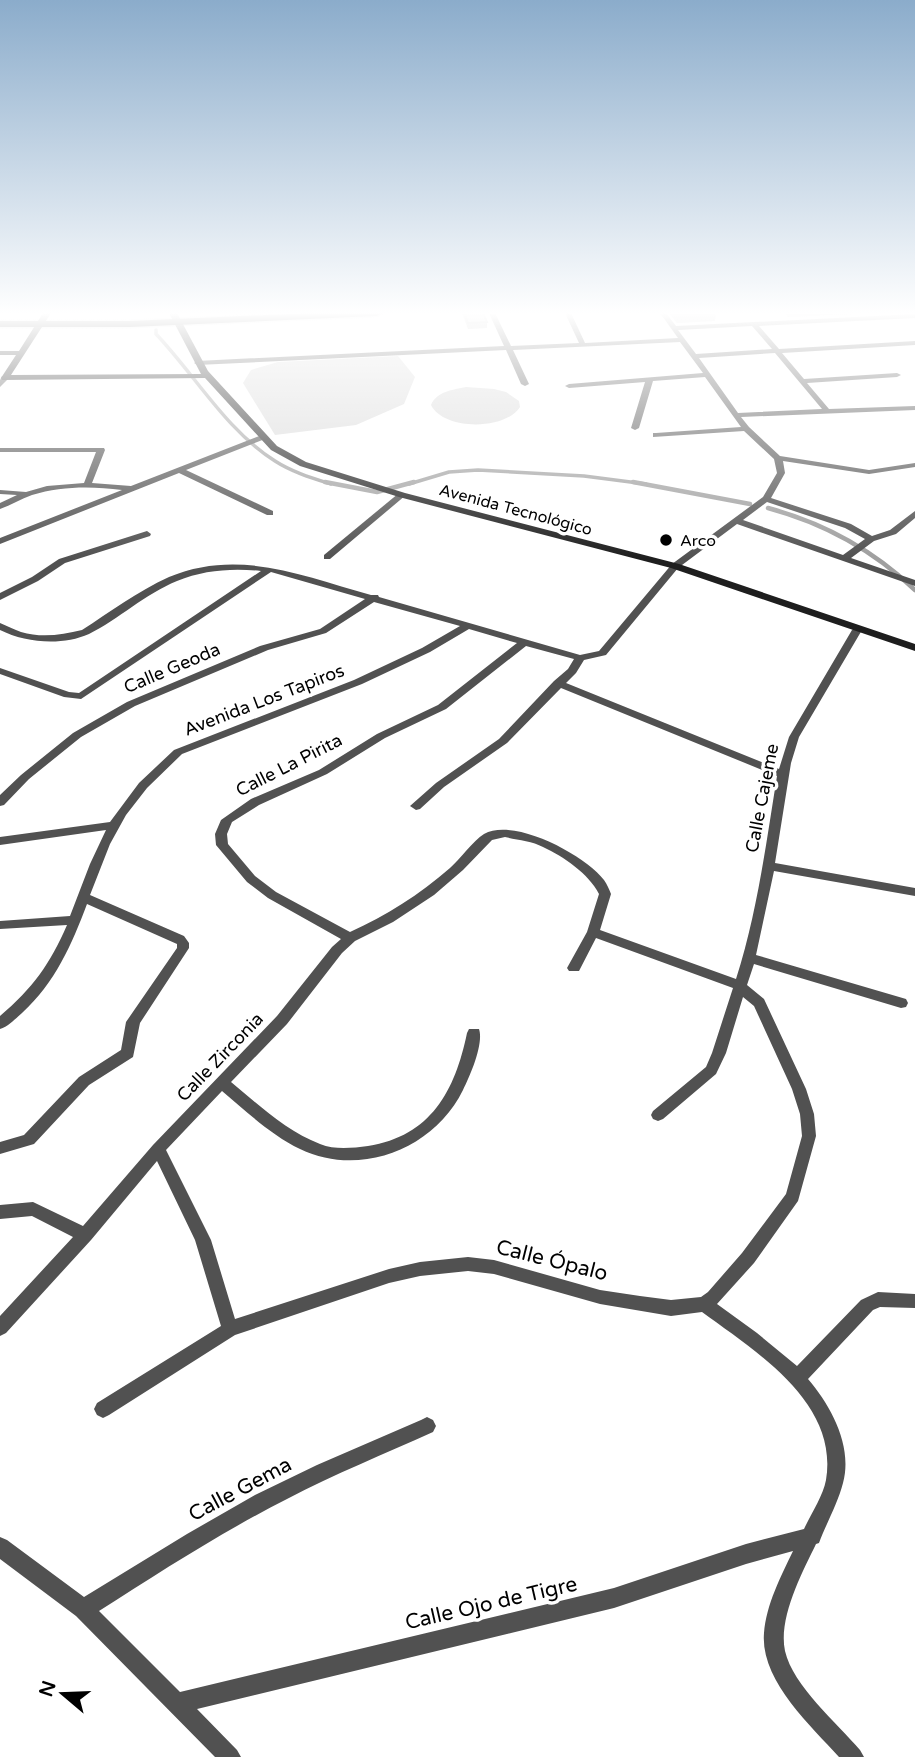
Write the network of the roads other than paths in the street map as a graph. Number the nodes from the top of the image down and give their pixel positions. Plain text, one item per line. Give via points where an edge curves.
1 (225, 395) edge
2 (645, 395) edge
3 (721, 395) edge
4 (813, 395) edge
5 (915, 408) edge
6 (826, 410) junction
7 (736, 415) junction
8 (635, 428) dead end
9 (746, 429) junction
10 (656, 435) dead end
11 (262, 436) junction
12 (0, 450) edge
13 (778, 458) junction
14 (915, 465) edge
15 (179, 470) junction
16 (88, 483) junction
17 (134, 488) junction
18 (0, 492) edge
19 (24, 493) junction
20 (402, 495) junction
21 (766, 499) junction
22 (0, 506) edge
23 (270, 513) dead end
24 (915, 513) edge
25 (737, 521) junction
26 (146, 534) dead end
27 (871, 539) junction
28 (0, 541) edge
29 (327, 557) dead end
30 (844, 558) junction
31 (676, 566) junction
32 (270, 569) junction
33 (914, 583) edge
34 (0, 597) edge
35 (375, 597) junction
36 (469, 625) junction
37 (0, 626) edge
38 (857, 630) junction
39 (15, 635) junction
40 (0, 642) edge
41 (523, 642) junction
42 (915, 648) edge
43 (580, 658) junction
44 (0, 671) edge
45 (558, 683) junction
46 (783, 775) junction
47 (0, 802) edge
48 (416, 806) dead end
49 (114, 825) junction
50 (488, 837) joint
51 (0, 841) edge
52 (769, 866) junction
53 (915, 892) edge
54 (85, 898) junction
55 (76, 920) junction
56 (0, 925) edge
57 (593, 932) junction
58 (350, 938) junction
59 (749, 958) junction
60 (574, 968) dead end
61 (740, 986) junction
62 (901, 1003) dead end
63 (0, 1024) edge
64 (474, 1033) dead end
65 (222, 1083) junction
66 (658, 1115) dead end
67 (0, 1148) edge
68 (158, 1149) junction
69 (0, 1212) edge
70 (85, 1235) junction
71 (915, 1301) edge
72 (704, 1304) junction
73 (0, 1328) edge
74 (230, 1329) junction
75 (797, 1378) junction
76 (103, 1409) dead end
77 (427, 1426) dead end
78 (812, 1536) junction
79 (0, 1547) edge
80 (83, 1609) junction
81 (177, 1703) junction
82 (229, 1757) edge
83 (853, 1757) edge

1 - 11 main road, Avenida Tecnológico
2 - 8 street
3 - 7 street
4 - 6 street
5 - 6 street
6 - 7 street
7 - 9 street
9 - 10 street
9 - 13 street
11 - 15 street
11 - 20 main road, Avenida Tecnológico via 282,454 303,464
12 - 16 street via 101,450
13 - 14 street via 869,472
13 - 21 street via 781,473
15 - 17 street
15 - 23 street
16 - 17 street
16 - 19 street
17 - 28 street
18 - 19 street
19 - 22 street
20 - 29 street
20 - 31 main road, Avenida Tecnológico
21 - 25 street
21 - 27 street via 848,526
24 - 27 street via 888,534
25 - 30 street
25 - 31 street
26 - 34 street via 62,561
27 - 30 street
30 - 33 street
31 - 38 main road, Avenida Tecnológico
31 - 43 street via 603,653
32 - 35 street
32 - 39 street via 230,564 208,567 146,592 85,632 57,638
32 - 44 street via 81,696
35 - 36 street
35 - 47 street, Calle Geoda via 323,631 264,648 131,704 77,735
36 - 41 street
36 - 49 street, Avenida Los Tapiros via 358,682 177,752 153,772
37 - 39 street
38 - 42 main road, Avenida Tecnológico
38 - 46 street, Calle Cajeme via 794,737
39 - 40 street
41 - 43 street
41 - 58 street, Calle La Pirita via 442,707 227,820 222,845 251,878 272,895
43 - 45 street
45 - 46 street
45 - 48 street via 503,741
46 - 52 street, Calle Cajeme
49 - 51 street
49 - 54 street, Avenida Los Tapiros
50 - 57 street via 505,833 531,838 585,868 605,894
50 - 58 street, Calle Zirconia via 430,892
52 - 53 street
52 - 59 street, Calle Cajeme
54 - 55 street, Avenida Los Tapiros
54 - 67 street via 148,923 183,943 183,948 133,1022 128,1053 84,1081 29,1140
55 - 56 street
55 - 63 street, Avenida Los Tapiros via 42,983
57 - 60 street
57 - 61 street
58 - 65 street, Calle Zirconia
59 - 61 street, Calle Cajeme
59 - 62 street
61 - 66 street, Calle Cajeme via 711,1070
61 - 72 street via 759,1003 788,1061 807,1114 809,1136 793,1196 748,1258
64 - 65 street via 467,1070 442,1112 410,1141 374,1153 334,1154 302,1143
65 - 68 street, Calle Zirconia
68 - 70 street, Calle Zirconia
68 - 74 street via 203,1240
69 - 70 street via 33,1209
70 - 73 street, Calle Zirconia
71 - 75 street via 878,1299 867,1305
72 - 74 street, Calle Ópalo via 671,1308 640,1304 494,1268 447,1265 389,1276
72 - 75 street
74 - 76 street, Calle Ópalo
75 - 78 street via 820,1406 834,1434 838,1463
77 - 80 street, Calle Gema via 263,1501
78 - 81 street, Calle Ojo de Tigre via 614,1598
78 - 83 street via 778,1614 774,1649 805,1705
79 - 80 street
80 - 81 street
81 - 82 street

